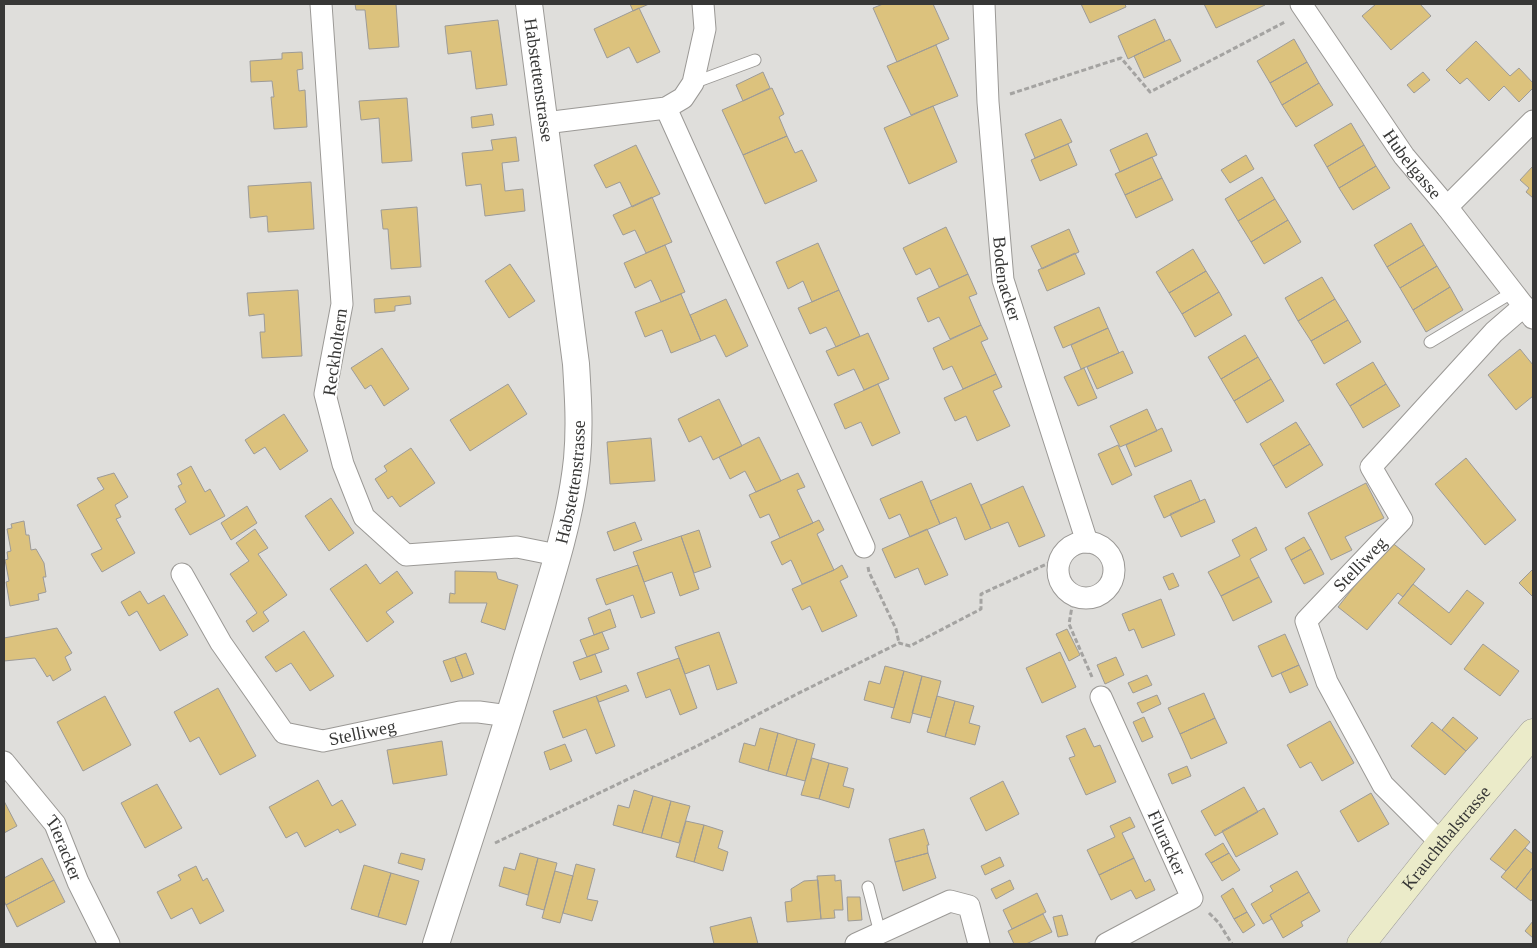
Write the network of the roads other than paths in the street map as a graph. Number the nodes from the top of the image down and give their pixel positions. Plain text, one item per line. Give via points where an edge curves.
1 (321, 4) edge
2 (529, 4) edge
3 (703, 4) edge
4 (984, 4) edge
5 (1303, 7) edge
6 (755, 60) dead end
7 (693, 83) junction
8 (666, 108) junction
9 (1533, 121) edge
10 (544, 123) junction
11 (1446, 207) junction
12 (1523, 305) edge
13 (1430, 342) dead end
14 (1088, 542) junction
15 (864, 547) road end
16 (557, 555) junction
17 (182, 574) dead end
18 (1101, 697) road end
19 (509, 716) junction
20 (1533, 733) edge
21 (4, 762) edge
22 (1441, 843) junction
23 (868, 887) dead end
24 (880, 933) junction
25 (109, 944) edge
26 (436, 944) edge
27 (856, 944) edge
28 (979, 944) edge
29 (1106, 944) edge
30 (1361, 944) edge

1 - 16 street, Reckholtern via 342,304 326,394 343,464 364,517 406,555 517,547
2 - 10 street, Habstettenstrasse
3 - 7 street via 705,29
4 - 14 street, Bodenacker via 988,102 1003,280
5 - 11 street, Hubelgasse via 1404,156
6 - 7 lane
7 - 8 street via 683,98
8 - 10 street
8 - 15 street
9 - 11 street
10 - 16 street, Habstettenstrasse via 578,398 577,458
11 - 12 street, Hubelgasse
12 - 13 lane
12 - 22 street, Stelliweg via 1494,332 1372,467 1402,520 1306,621 1327,682 1383,786
14 - 14 street via 1105,549 1114,563 1114,573 1107,589 1090,598 1066,590 1058,572 1060,558 1068,548
16 - 19 street, Habstettenstrasse
17 - 19 street, Stelliweg via 222,643 284,732 323,741 460,712
18 - 29 street, Fluracker via 1192,898
19 - 26 street, Habstettenstrasse
20 - 22 main road, Krauchthalstrasse
21 - 25 street, Tieracker via 55,824 78,882
22 - 30 main road, Krauchthalstrasse
23 - 24 lane
24 - 27 street
24 - 28 street via 950,901 968,906

